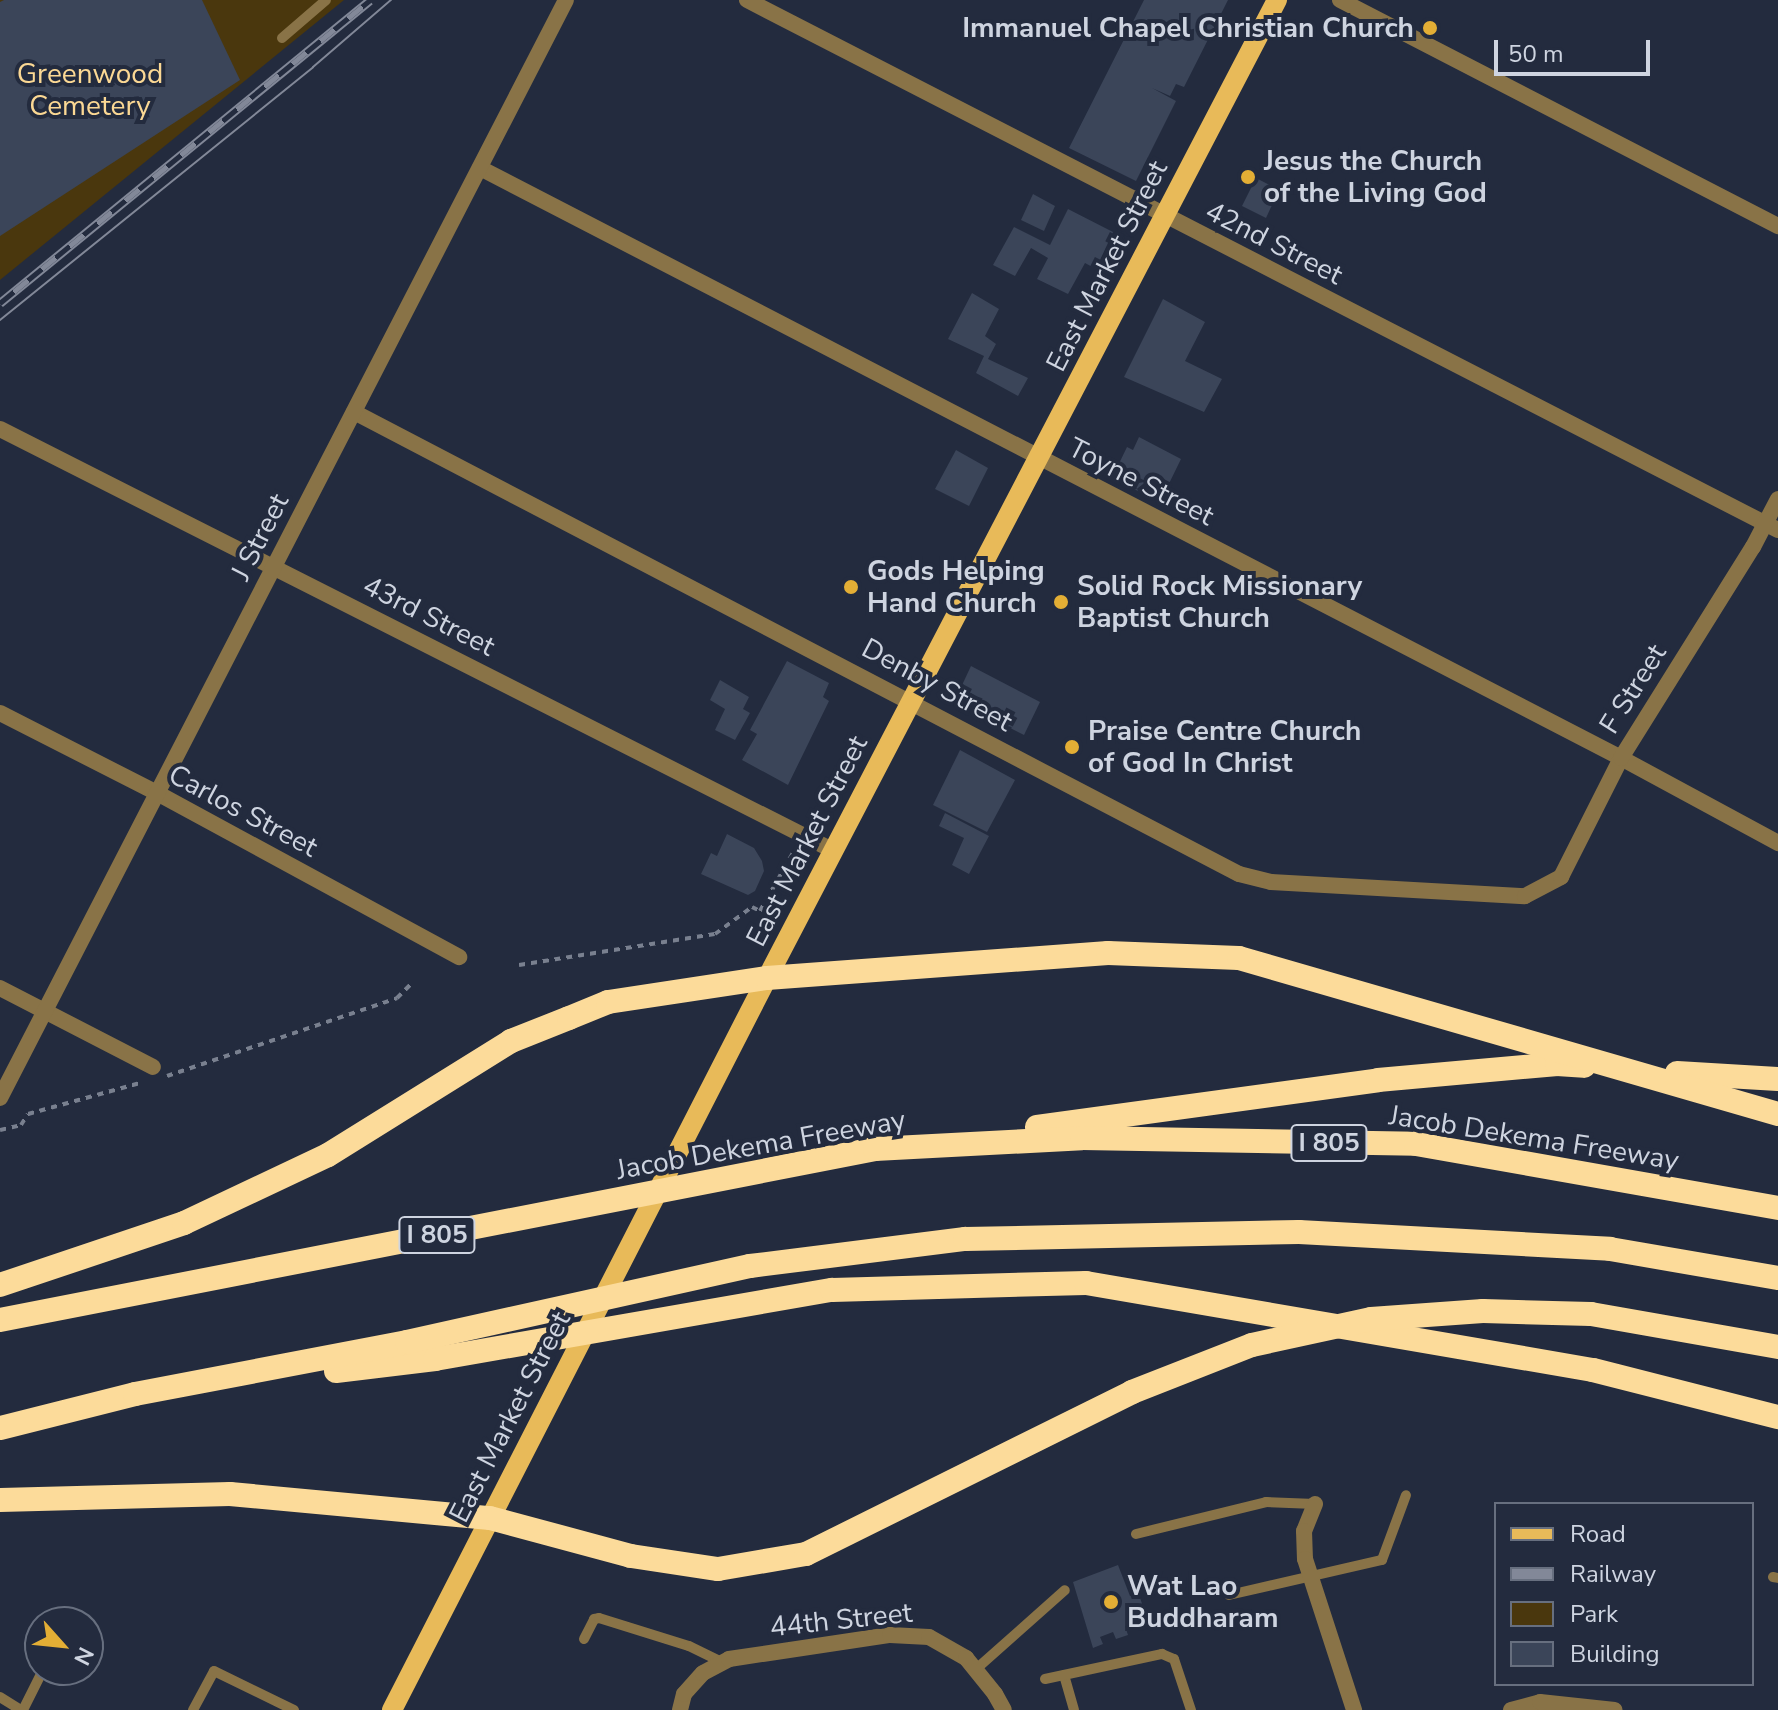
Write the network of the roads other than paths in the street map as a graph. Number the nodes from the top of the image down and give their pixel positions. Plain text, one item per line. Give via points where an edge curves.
1 (326, 0) edge
2 (566, 0) edge
3 (747, 0) edge
4 (1277, 0) edge
5 (1340, 0) edge
6 (282, 38) dead end
7 (480, 168) junction
8 (1163, 216) junction
9 (1778, 226) edge
10 (354, 412) junction
11 (0, 429) edge
12 (1039, 459) junction
13 (1778, 499) edge
14 (1772, 526) edge
15 (274, 566) junction
16 (911, 701) junction
17 (0, 713) edge
18 (1621, 758) junction
19 (157, 793) junction
20 (1778, 843) edge
21 (834, 851) junction
22 (1525, 896) joint
23 (459, 957) dead end
24 (767, 978) junction
25 (0, 988) edge
26 (45, 1011) junction
27 (153, 1075) road end
28 (1778, 1079) edge
29 (0, 1098) edge
30 (1778, 1114) edge
31 (875, 1149) junction
32 (1778, 1208) edge
33 (1778, 1278) edge
34 (0, 1285) edge
35 (0, 1320) edge
36 (1778, 1347) edge
37 (135, 1394) junction
38 (1778, 1417) edge
39 (0, 1428) edge
40 (1406, 1495) dead end
41 (0, 1500) edge
42 (1315, 1504) joint
43 (490, 1518) junction
44 (1136, 1534) dead end
45 (1310, 1575) junction
46 (1065, 1590) dead end
47 (1229, 1595) dead end
48 (584, 1639) dead end
49 (722, 1662) junction
50 (975, 1670) junction
51 (1064, 1675) junction
52 (1045, 1679) dead end
53 (35, 1686) edge
54 (0, 1697) edge
55 (22, 1710) edge
56 (193, 1710) edge
57 (294, 1710) edge
58 (392, 1710) edge
59 (680, 1710) edge
60 (1004, 1710) edge
61 (1074, 1710) edge
62 (1191, 1710) edge
63 (1354, 1710) edge
64 (1511, 1710) edge
65 (1615, 1710) edge

1 - 6 lane
2 - 7 street, J Street
3 - 8 street, 42nd Street
4 - 8 main road, East Market Street
5 - 9 street
7 - 10 street, J Street
7 - 12 street, Toyne Street
8 - 12 main road, East Market Street
8 - 14 street, 42nd Street
10 - 15 street, J Street
10 - 16 street, Denby Street
11 - 15 street, 43rd Street
12 - 16 main road, East Market Street
12 - 18 street, Toyne Street
13 - 14 street, F Street
14 - 18 street, F Street
15 - 19 street, J Street
15 - 21 street, 43rd Street
16 - 21 main road, East Market Street
16 - 22 street, Denby Street via 1239,874 1271,882
17 - 19 street, Carlos Street
18 - 20 street, Toyne Street
18 - 22 street, F Street via 1561,877
19 - 23 street, Carlos Street
19 - 26 street, J Street
21 - 24 main road, East Market Street
24 - 30 highway via 1108,953 1239,958
24 - 34 highway via 608,1002 511,1041 328,1155 184,1223
24 - 43 main road, East Market Street
25 - 26 street
26 - 27 street
26 - 29 street, J Street
28 - 31 highway via 1557,1064 1378,1080
31 - 32 highway, Jacob Dekema Freeway / I 805 via 1082,1138 1416,1144
31 - 35 highway, Jacob Dekema Freeway / I 805
33 - 37 highway via 1610,1249 1299,1232 965,1239 750,1266 407,1342
36 - 43 highway via 1591,1314 1483,1311 1371,1319 1252,1345 1132,1392 806,1554 718,1569 631,1556
37 - 38 highway via 435,1359 832,1290 1086,1283 1593,1370
37 - 39 highway
40 - 45 lane via 1382,1560
41 - 43 highway via 230,1494
42 - 44 lane via 1266,1502
42 - 45 street via 1304,1531
43 - 58 main road, East Market Street
45 - 47 lane
45 - 63 street
46 - 50 lane
48 - 49 lane via 599,1618
49 - 50 street, 44th Street via 890,1635 929,1637 966,1658
49 - 59 street, 44th Street via 684,1694
50 - 60 street, 44th Street
51 - 52 lane
51 - 61 lane
51 - 62 lane via 1162,1654 1174,1659
53 - 55 lane
54 - 55 lane
56 - 57 lane via 214,1671
64 - 65 street via 1540,1702

